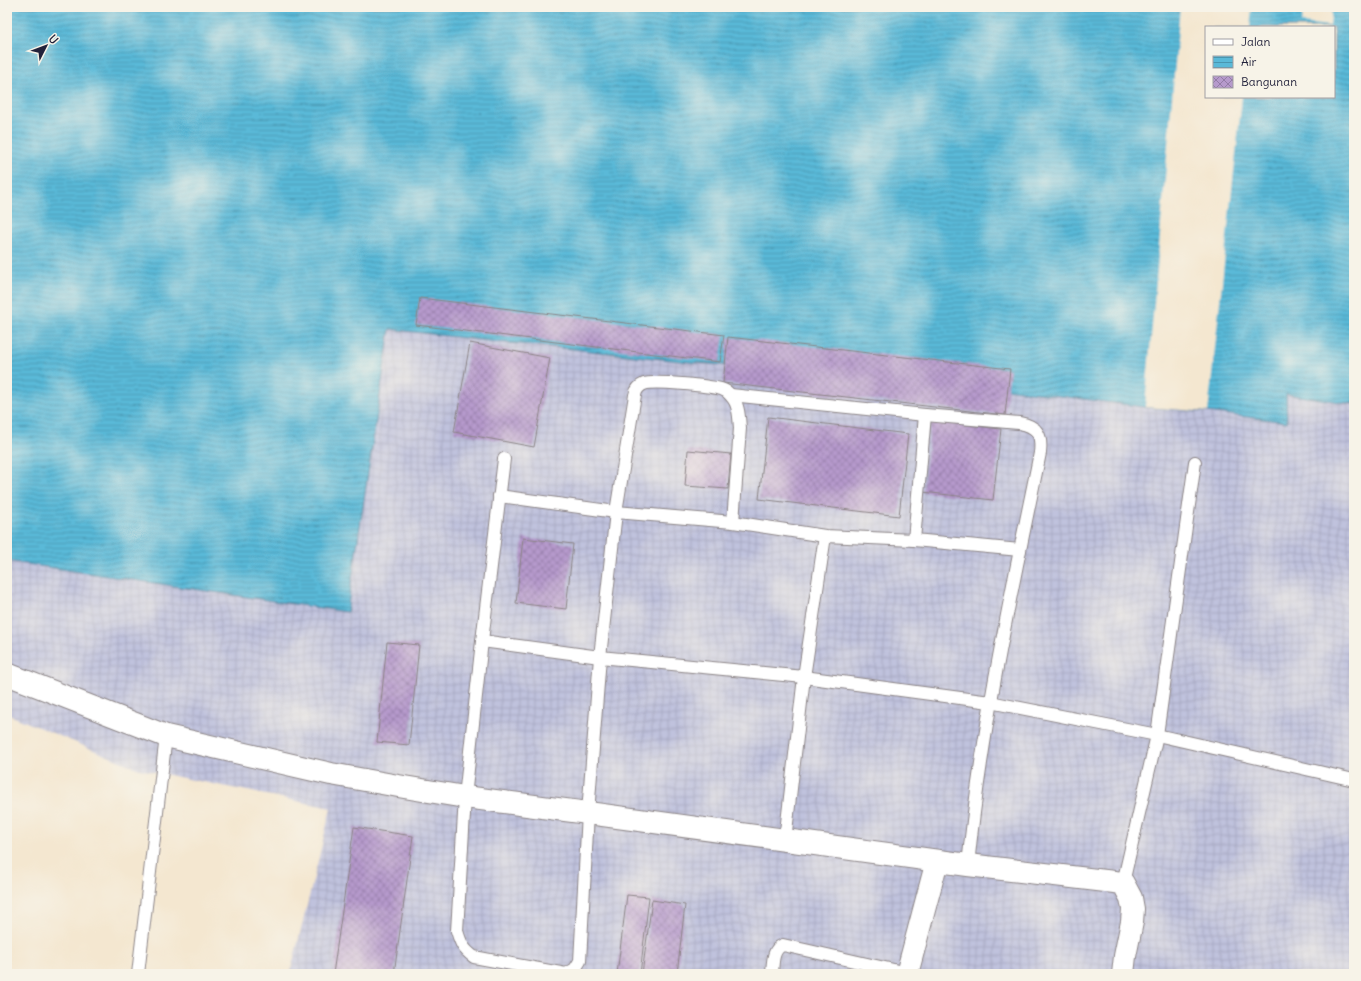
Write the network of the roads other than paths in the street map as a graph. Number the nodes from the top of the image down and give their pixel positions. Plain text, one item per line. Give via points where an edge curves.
1 (731, 395) junction
2 (925, 416) junction
3 (504, 459) dead end
4 (1195, 462) dead end
5 (499, 496) junction
6 (616, 512) junction
7 (733, 522) junction
8 (824, 536) junction
9 (914, 540) junction
10 (1020, 550) junction
11 (482, 641) junction
12 (600, 657) junction
13 (7, 674) edge
14 (804, 677) junction
15 (990, 702) junction
16 (1157, 735) junction
17 (166, 736) junction
18 (1354, 780) edge
19 (465, 797) junction
20 (588, 813) junction
21 (785, 840) junction
22 (937, 861) junction
23 (968, 865) junction
24 (1123, 883) junction
25 (907, 973) edge
26 (138, 974) edge
27 (772, 974) edge
28 (1123, 974) edge

1 - 2 lane
1 - 6 lane via 721,389 659,382 646,383 639,387 635,395
1 - 7 lane via 737,406 740,428
2 - 9 lane
2 - 10 lane via 1019,423 1038,431 1040,453
3 - 5 lane
4 - 16 lane
5 - 6 lane
5 - 11 lane
6 - 7 lane
6 - 12 lane
7 - 8 lane
8 - 9 lane
8 - 14 lane
9 - 10 lane
10 - 15 lane
11 - 12 lane
11 - 19 lane
12 - 14 lane
12 - 20 lane
13 - 17 street
14 - 15 lane
14 - 21 lane
15 - 16 lane
15 - 23 lane
16 - 18 lane
16 - 24 lane
17 - 19 street via 331,774
17 - 26 lane
19 - 20 street
19 - 20 lane via 457,931 465,950 474,956 566,974 575,969 580,961
20 - 21 street
21 - 22 street
22 - 23 street
22 - 25 street
23 - 24 street
24 - 28 street via 1131,898 1133,909
25 - 27 lane via 783,945 776,950

